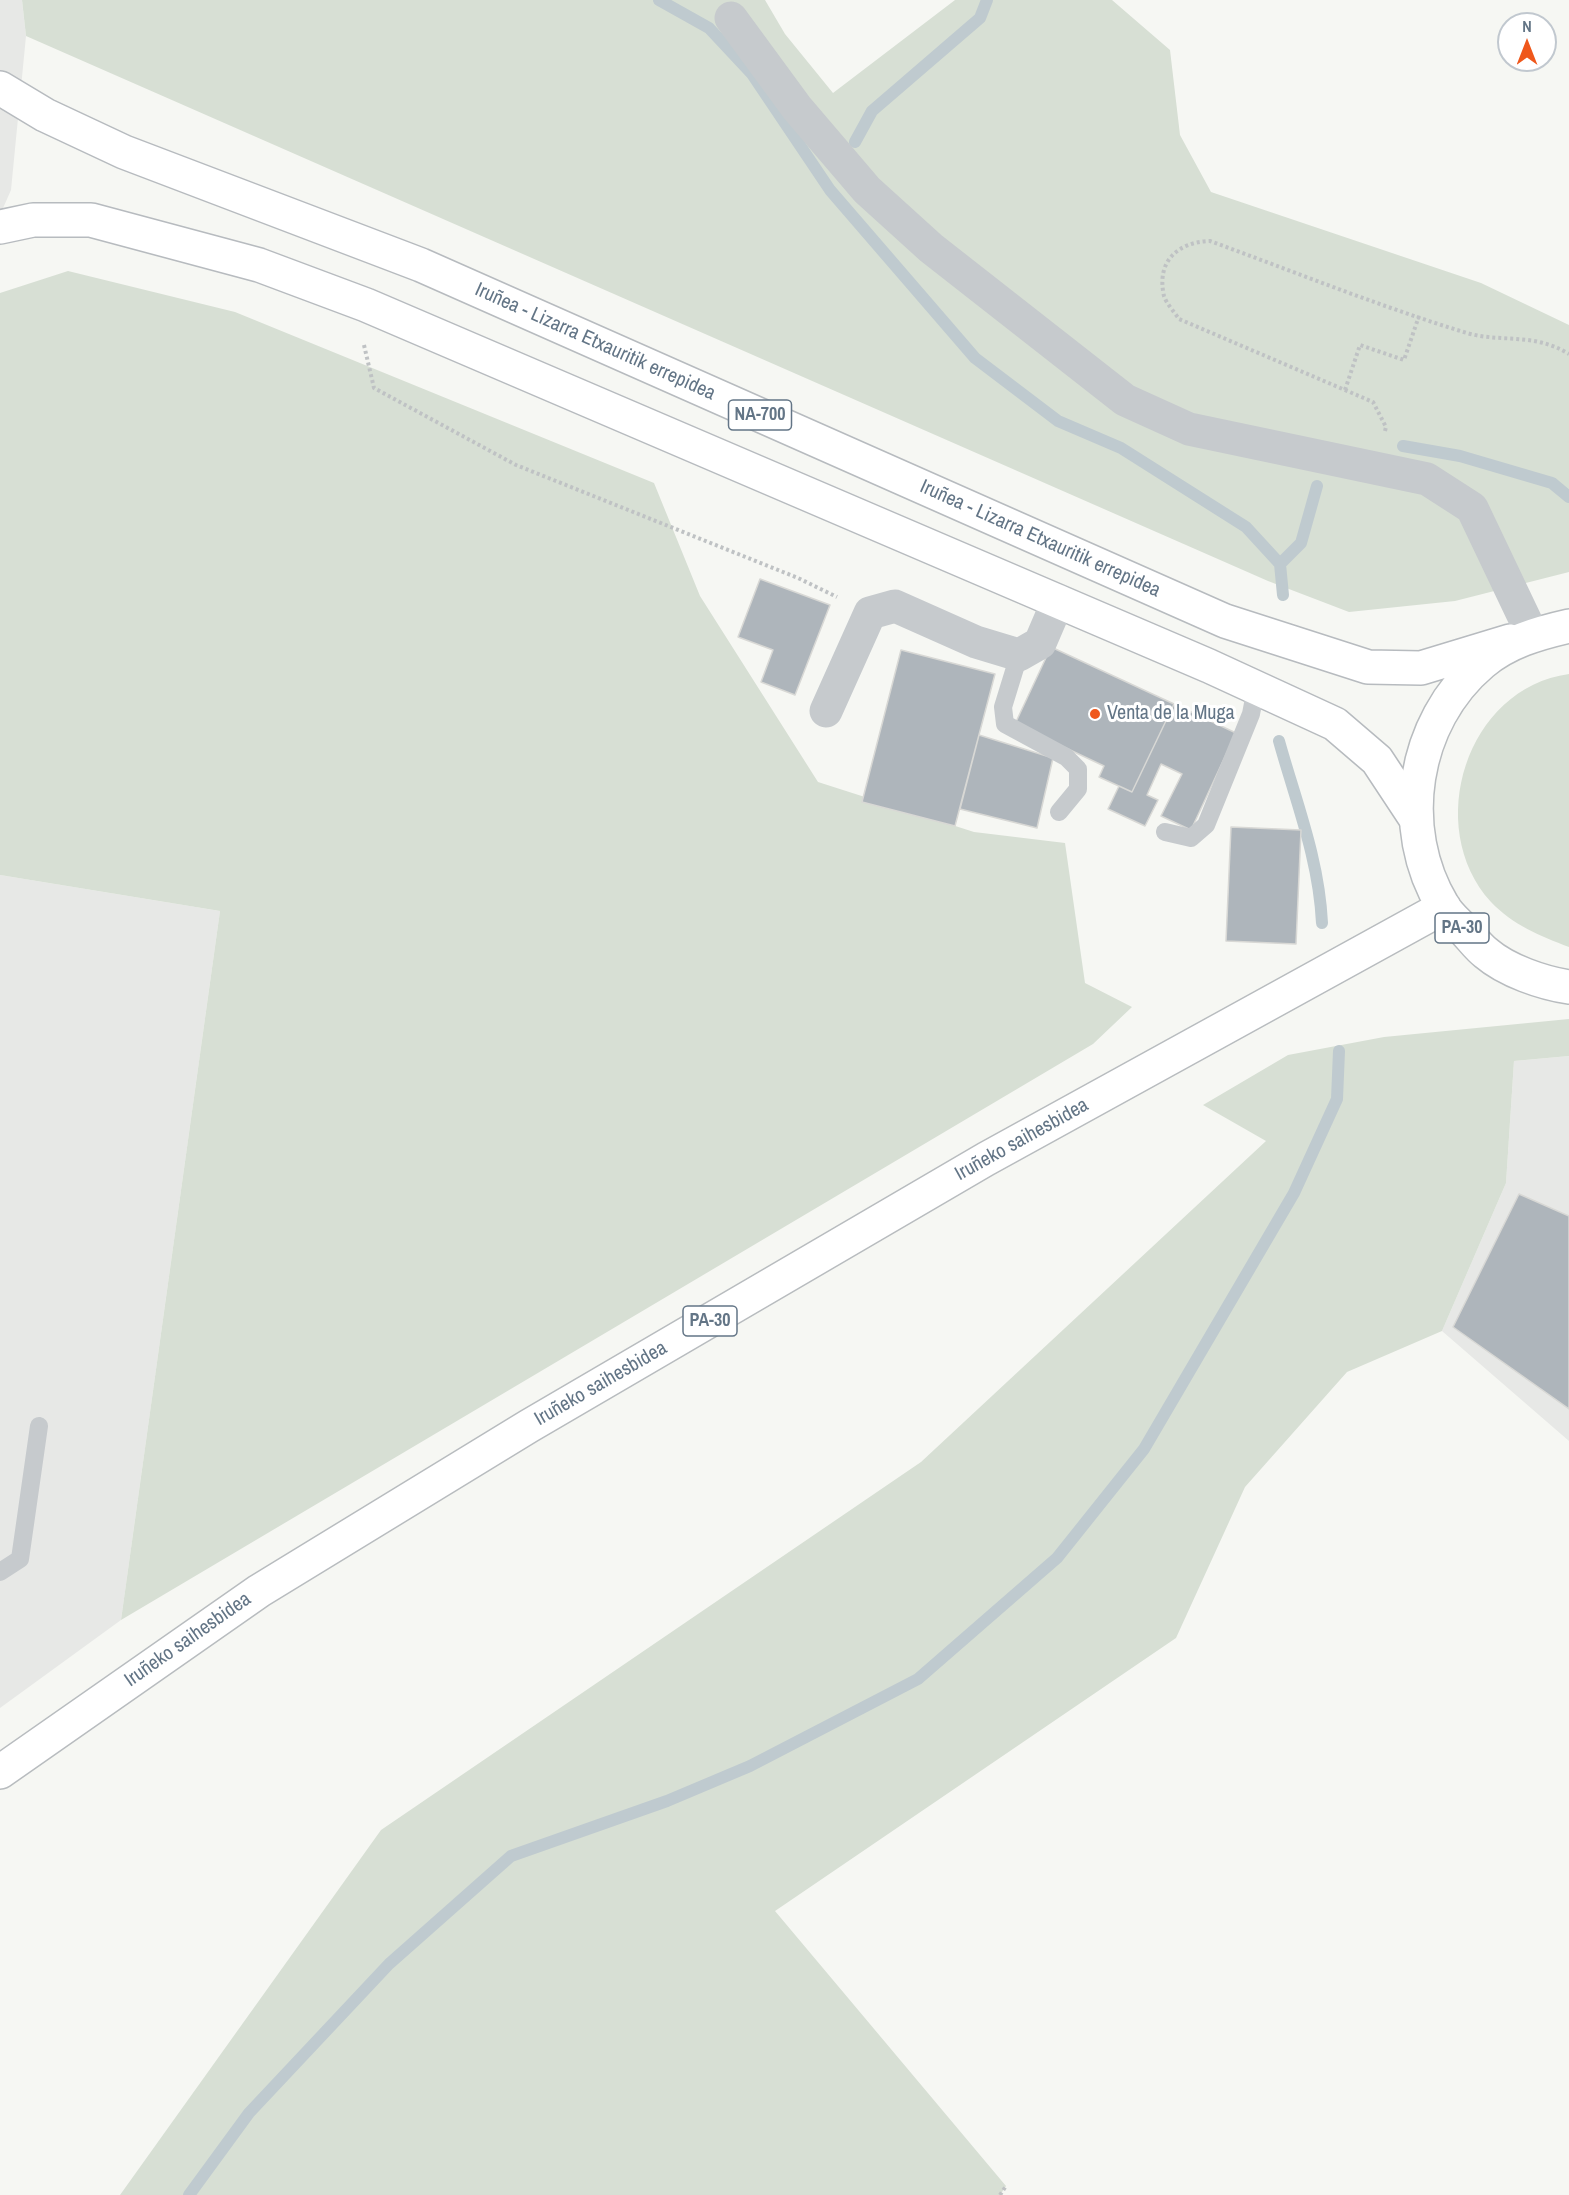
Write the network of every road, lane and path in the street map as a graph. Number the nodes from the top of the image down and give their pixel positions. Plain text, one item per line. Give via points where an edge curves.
1 (731, 18) dead end
2 (0, 88) edge
3 (0, 227) edge
4 (366, 305) junction
5 (1419, 316) junction
6 (1569, 354) edge
7 (1345, 390) junction
8 (1383, 436) dead end
9 (1058, 601) junction
10 (870, 613) junction
11 (1569, 626) edge
12 (1532, 634) junction
13 (1019, 655) junction
14 (1256, 688) junction
15 (826, 711) dead end
16 (1059, 812) dead end
17 (1414, 816) junction
18 (1165, 832) dead end
19 (1443, 907) junction
20 (1569, 987) edge
21 (39, 1426) dead end
22 (0, 1572) edge
23 (0, 1772) edge
24 (1006, 2186) dead end
25 (999, 2195) edge

1 - 12 street via 797,108 867,190 931,248 1125,400 1189,429 1427,479 1472,508
2 - 12 main road, Iruñea - Lizarra Etxauritik errepidea / NA-700 via 45,115 124,152 421,265 1225,621 1368,667 1421,668
3 - 4 main road, NA-700 via 33,220 91,220 259,265
4 - 9 main road, NA-700
4 - 10 path via 364,348 375,388 516,465 798,578
5 - 6 path via 1470,334 1523,338
5 - 7 path via 1404,360 1360,345
5 - 7 path via 1210,241 1193,242 1175,250 1165,271 1164,296 1179,319
7 - 8 path via 1373,402 1386,427
9 - 13 street via 1040,643
9 - 14 main road, NA-700
10 - 13 street via 895,606 976,642
10 - 15 street
11 - 12 main road, PA-30
12 - 17 main road, PA-30 via 1482,663 1444,706 1421,758
13 - 16 lane via 1003,707 1005,724 1066,757 1078,769 1078,789
14 - 17 main road, NA-700 via 1335,724 1377,760
14 - 18 lane via 1251,714 1206,825 1191,838
17 - 19 main road, PA-30 via 1423,863
19 - 20 main road, PA-30 via 1486,954 1542,983
19 - 23 main road, Iruñeko saihesbidea / PA-30 via 986,1159 519,1432 259,1591
21 - 22 lane via 20,1560
24 - 25 path

